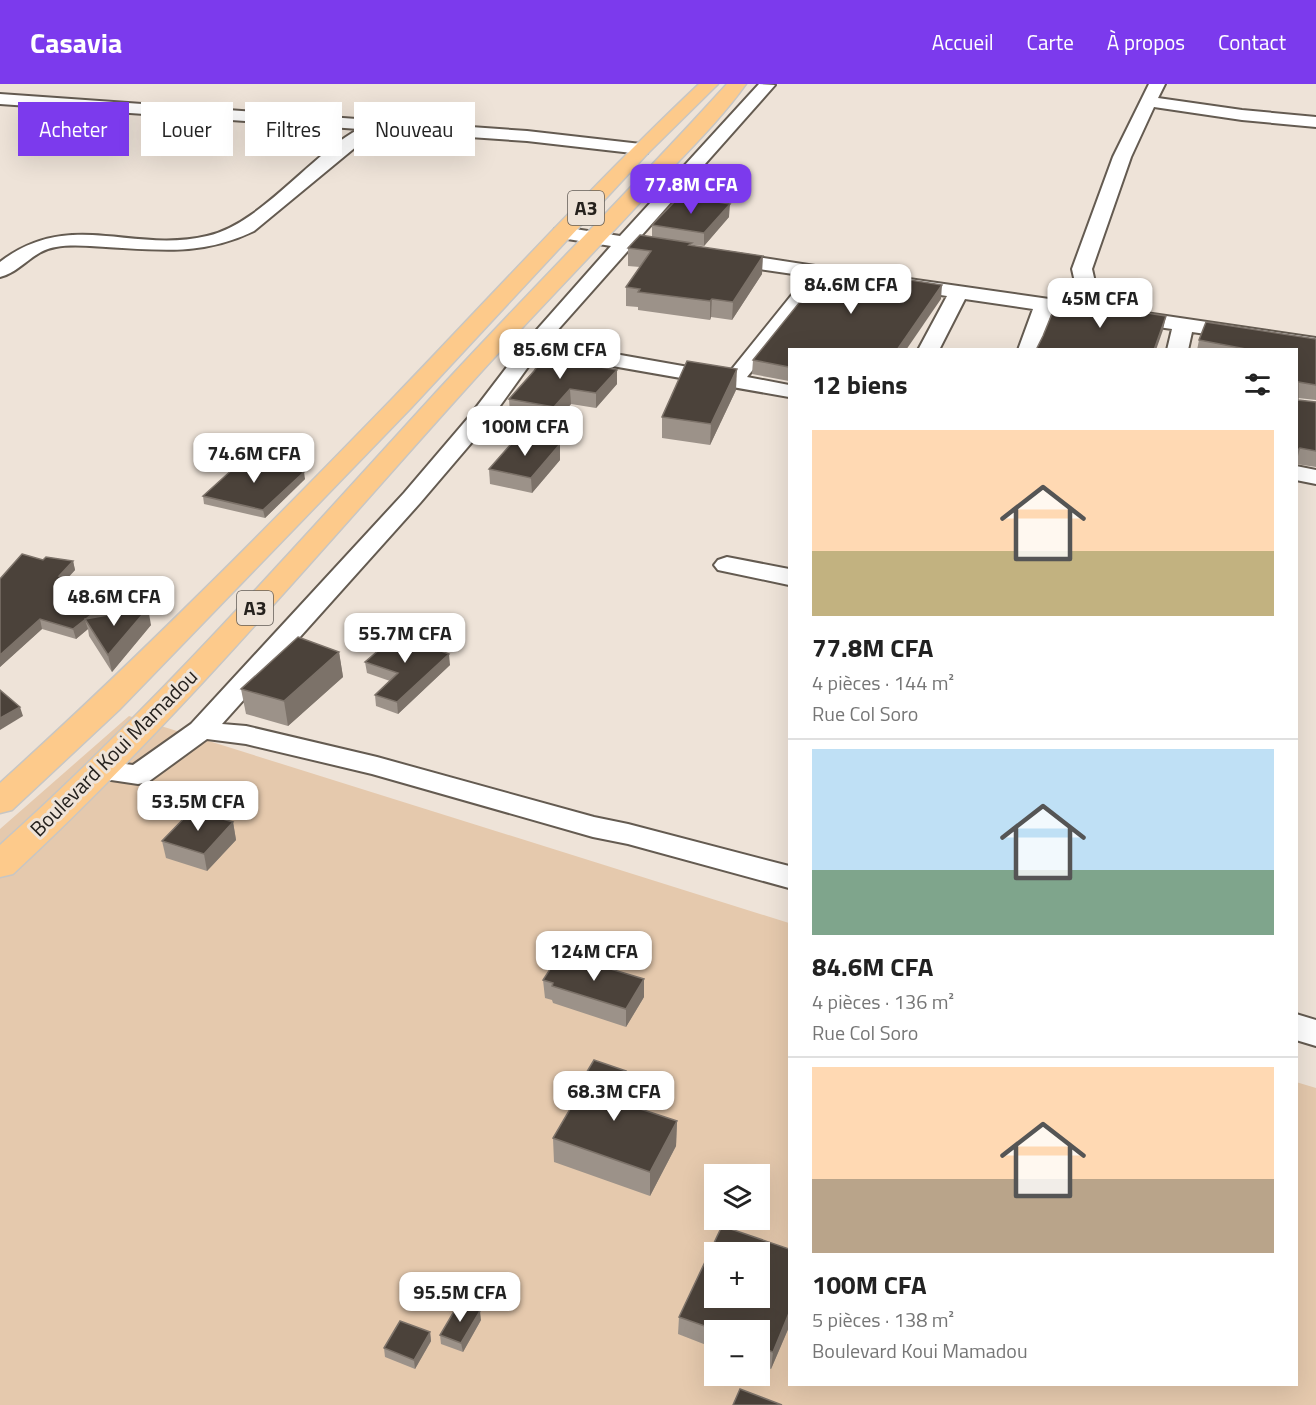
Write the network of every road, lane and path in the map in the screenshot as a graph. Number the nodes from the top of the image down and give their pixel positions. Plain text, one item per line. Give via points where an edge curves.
1 (710, 84) edge
2 (737, 84) edge
3 (1157, 84) edge
4 (768, 85) edge
5 (0, 99) edge
6 (1148, 101) junction
7 (354, 122) edge
8 (1316, 123) edge
9 (475, 132) edge
10 (354, 139) edge
11 (641, 149) junction
12 (676, 154) junction
13 (562, 233) junction
14 (596, 238) junction
15 (627, 243) junction
16 (649, 247) edge
17 (706, 255) edge
18 (0, 271) edge
19 (820, 273) junction
20 (959, 292) junction
21 (1045, 305) junction
22 (1098, 313) junction
23 (1183, 325) junction
24 (1316, 344) edge
25 (533, 346) junction
26 (929, 348) edge
27 (1029, 348) edge
28 (1177, 348) edge
29 (733, 381) junction
30 (788, 391) edge
31 (1298, 473) edge
32 (1316, 477) edge
33 (728, 564) dead end
34 (788, 577) edge
35 (201, 730) junction
36 (101, 771) junction
37 (0, 802) edge
38 (0, 865) edge
39 (788, 877) edge
40 (1298, 1028) edge
41 (1316, 1033) edge

1 - 11 main road, Boulevard Koui Mamadou / A3
2 - 12 main road, Boulevard Koui Mamadou / A3
3 - 6 street
4 - 15 street
5 - 7 street
6 - 8 street
6 - 22 street via 1122,157 1082,269
9 - 11 street
10 - 18 street via 231,236 182,246 81,240 46,243
11 - 12 main road
11 - 13 main road, Boulevard Koui Mamadou / A3
12 - 14 main road, Boulevard Koui Mamadou / A3
13 - 14 street
13 - 37 main road, Boulevard Koui Mamadou / A3 via 402,403 124,686
14 - 15 street
14 - 36 main road, Boulevard Koui Mamadou / A3
15 - 16 street
15 - 25 street
17 - 19 street
19 - 20 street
19 - 29 street
20 - 21 street
20 - 26 street
21 - 22 street
21 - 27 street
22 - 23 street
23 - 24 street
23 - 28 street
25 - 29 street
25 - 35 street via 476,423 419,489
29 - 30 street
31 - 32 street
33 - 34 street
35 - 36 street via 138,775
35 - 39 street via 246,735 377,766
36 - 38 main road, Boulevard Koui Mamadou / A3
40 - 41 street

